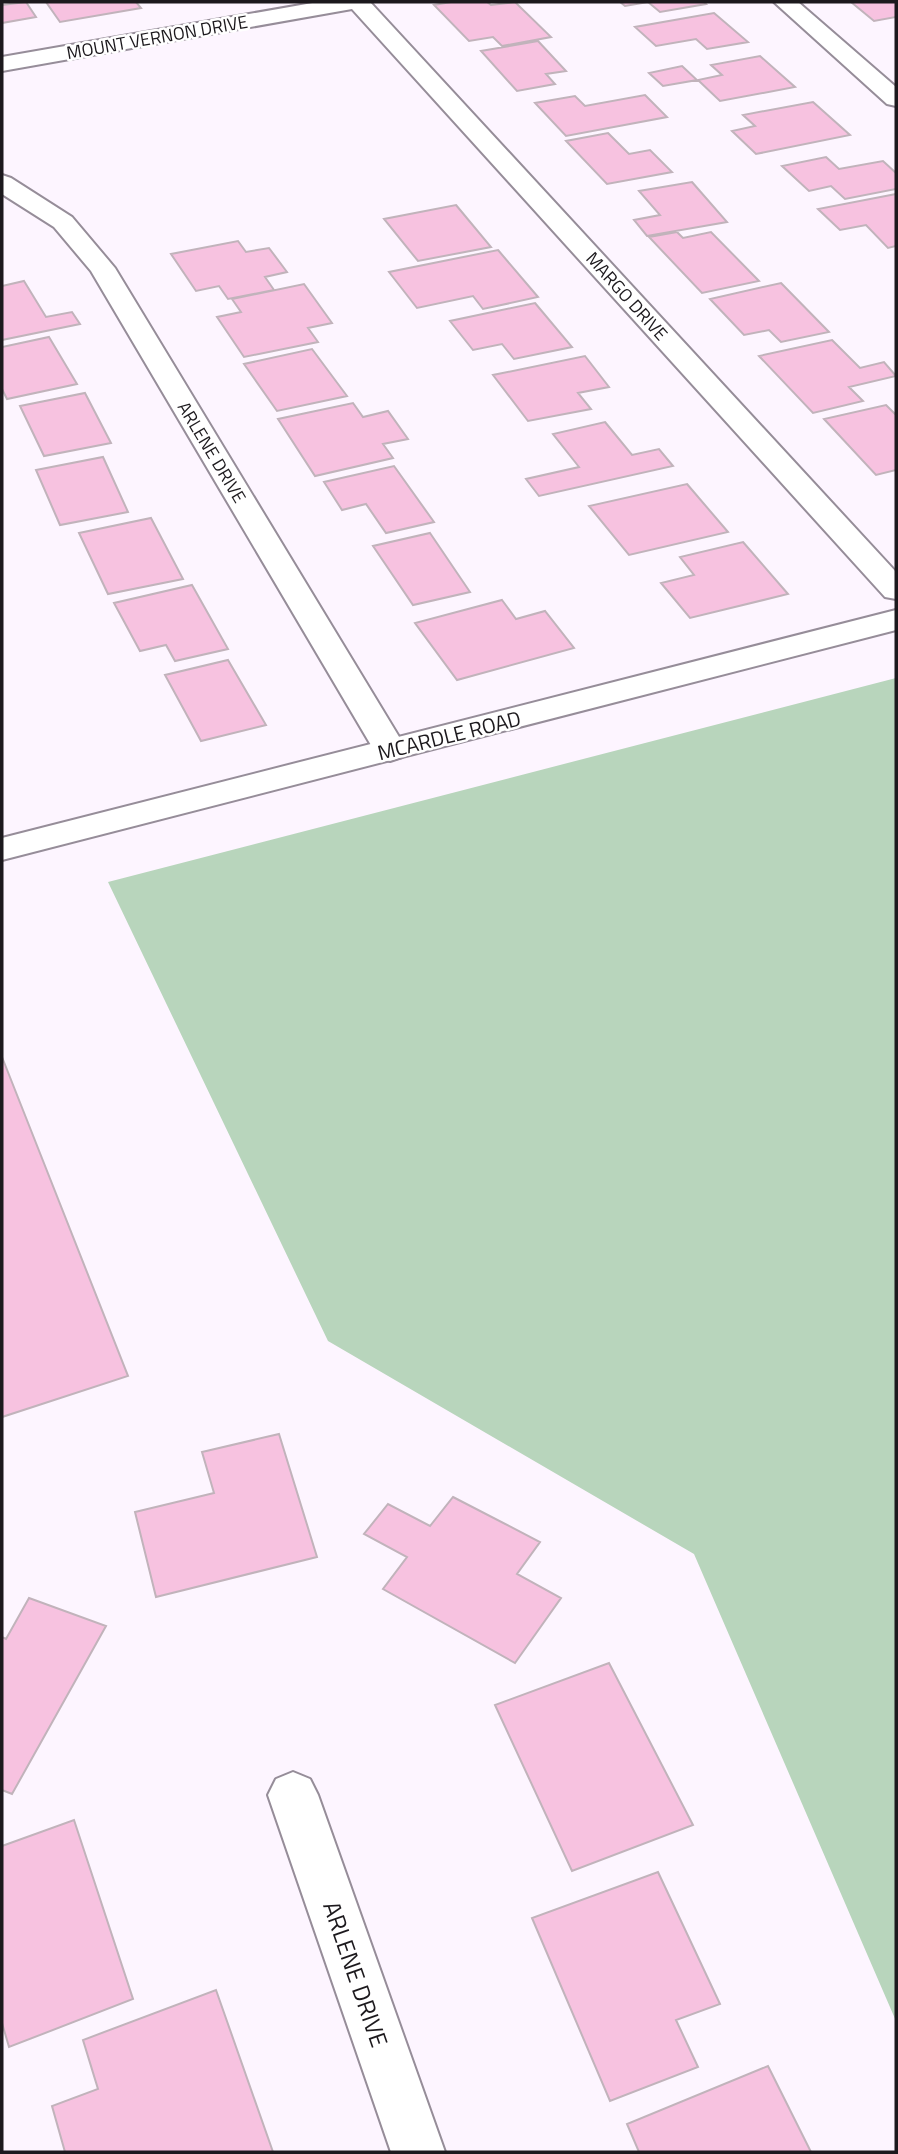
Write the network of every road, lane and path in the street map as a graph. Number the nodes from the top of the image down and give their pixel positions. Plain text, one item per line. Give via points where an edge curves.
1 (356, 2) edge
2 (785, 2) edge
3 (2, 64) edge
4 (896, 99) edge
5 (2, 183) edge
6 (896, 590) edge
7 (896, 620) edge
8 (390, 750) junction
9 (2, 849) edge
10 (293, 1795) dead end
11 (418, 2152) edge

1 - 3 street, MOUNT VERNON DRIVE
1 - 6 street, MARGO DRIVE
2 - 4 street
5 - 8 street, ARLENE DRIVE via 63,222 102,268
7 - 8 street, MCARDLE ROAD
8 - 9 street, MCARDLE ROAD
10 - 11 street, ARLENE DRIVE

